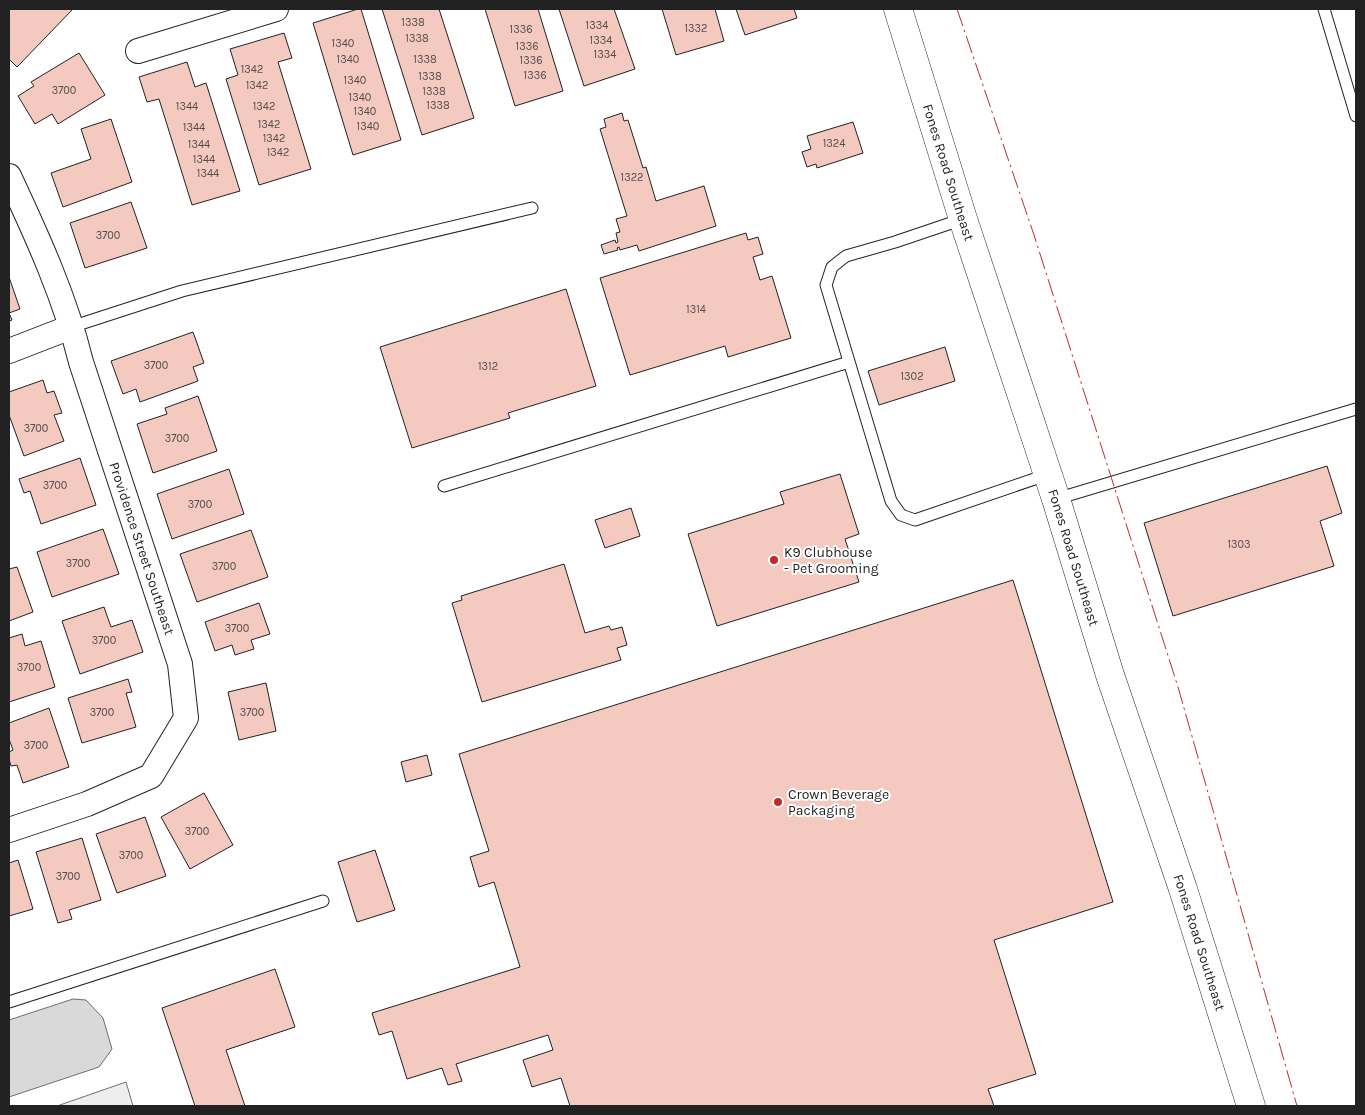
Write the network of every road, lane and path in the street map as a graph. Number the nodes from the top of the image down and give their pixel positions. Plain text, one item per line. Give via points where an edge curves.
1 (276, 9) edge
2 (898, 9) edge
3 (1324, 9) edge
4 (138, 51) dead end
5 (1356, 116) edge
6 (9, 176) edge
7 (532, 208) dead end
8 (963, 219) junction
9 (71, 328) junction
10 (9, 352) edge
11 (849, 362) junction
12 (1356, 409) edge
13 (444, 486) dead end
14 (1051, 487) junction
15 (9, 830) edge
16 (323, 901) dead end
17 (9, 1002) edge
18 (1251, 1106) edge

1 - 4 street
2 - 8 street, Fones Road Southeast
3 - 5 lane
6 - 9 street, Providence Street Southeast via 57,284
7 - 9 lane via 182,291
8 - 11 lane via 846,256 832,267 826,285
8 - 14 street, Fones Road Southeast
9 - 10 street
9 - 15 street, Providence Street Southeast via 180,664 186,718 151,776 87,804
11 - 13 lane
11 - 14 lane via 891,501 901,516 915,520
12 - 14 lane
14 - 18 street, Fones Road Southeast
16 - 17 lane

